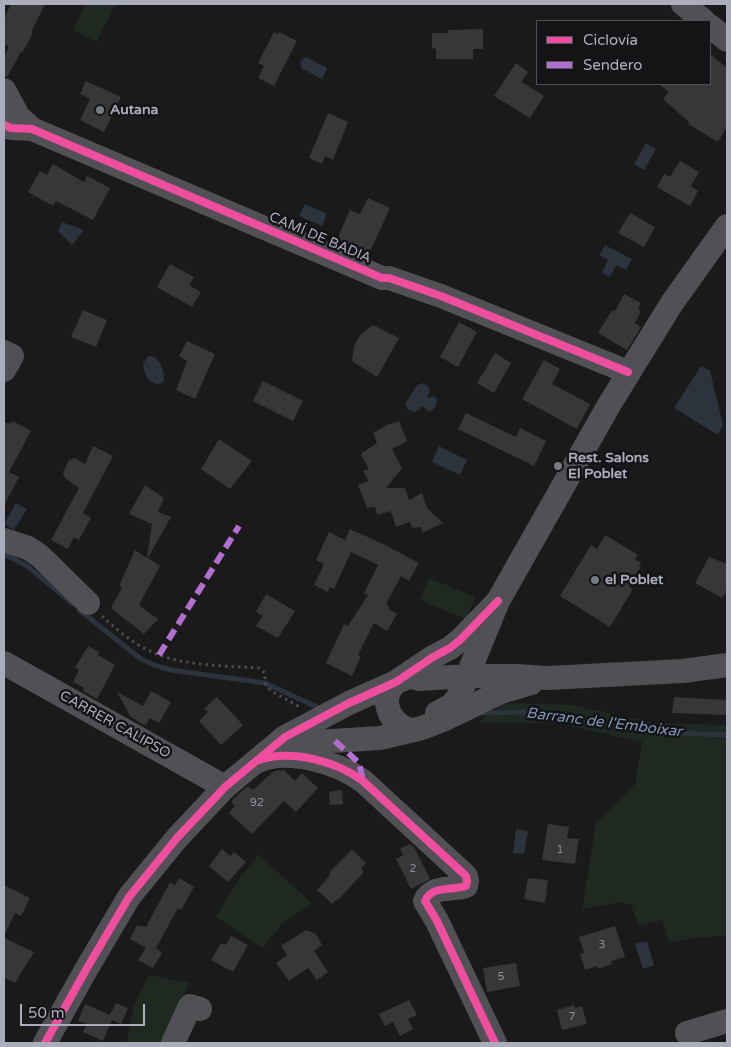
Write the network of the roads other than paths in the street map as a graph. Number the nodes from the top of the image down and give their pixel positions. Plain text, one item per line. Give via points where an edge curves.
1 (684, 4) edge
2 (703, 20) edge
3 (711, 27) edge
4 (727, 40) edge
5 (4, 90) edge
6 (4, 125) edge
7 (32, 129) junction
8 (727, 226) edge
9 (628, 372) junction
10 (4, 540) edge
11 (498, 601) junction
12 (88, 602) road end
13 (4, 663) edge
14 (727, 665) edge
15 (469, 676) junction
16 (547, 678) junction
17 (407, 681) junction
18 (430, 722) junction
19 (255, 761) junction
20 (226, 787) junction
21 (200, 1009) dead end
22 (727, 1021) edge
23 (687, 1033) dead end
24 (46, 1043) edge
25 (173, 1043) edge
26 (494, 1043) edge

1 - 2 street
3 - 4 street
5 - 7 street, CAMÍ DE BADIA via 18,116
6 - 7 street, CAMÍ DE BADIA
7 - 9 street, CAMÍ DE BADIA via 382,278 441,296
8 - 9 street
9 - 11 street
10 - 12 street via 40,556
11 - 15 street
11 - 17 street via 460,640
13 - 20 street, CARRER CALIPSO
14 - 16 street via 683,671
15 - 16 street
15 - 17 street
15 - 18 street via 452,705
16 - 18 street via 501,692
17 - 18 street via 426,682 435,691 438,702
17 - 18 street via 389,694 388,711 392,719 405,729
17 - 19 street via 349,703 285,737
18 - 19 street via 380,738 287,747
19 - 20 street
19 - 26 street via 286,756 330,764 351,772 466,876 466,886 432,891 425,901
20 - 24 street via 176,838 129,897
21 - 25 street via 190,1006
22 - 23 street

